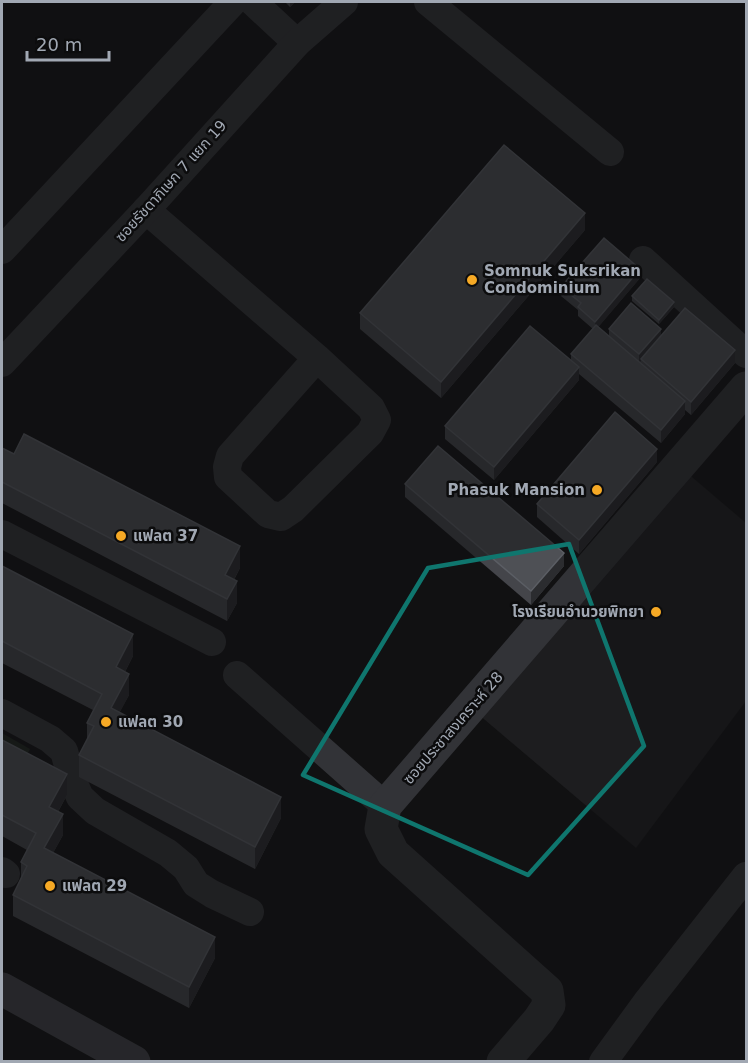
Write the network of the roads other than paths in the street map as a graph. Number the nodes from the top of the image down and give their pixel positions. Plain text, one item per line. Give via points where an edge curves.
1 (233, 2) edge
2 (253, 2) edge
3 (344, 2) edge
4 (428, 2) edge
5 (297, 43) junction
6 (610, 152) dead end
7 (146, 210) junction
8 (2, 250) edge
9 (643, 260) dead end
10 (747, 354) edge
11 (317, 358) junction
12 (2, 363) edge
13 (747, 388) edge
14 (2, 534) edge
15 (212, 642) dead end
16 (237, 675) dead end
17 (2, 713) edge
18 (386, 806) junction
19 (747, 876) edge
20 (250, 912) dead end
21 (2, 989) edge
22 (134, 1062) edge
23 (503, 1062) edge
24 (603, 1062) edge

1 - 8 street
2 - 5 street
3 - 5 street, ซอยรัชดาภิเษก 7 แยก 19
4 - 6 street
5 - 7 street, ซอยรัชดาภิเษก 7 แยก 19
7 - 11 street
7 - 12 street, ซอยรัชดาภิเษก 7 แยก 19
9 - 10 street
11 - 11 street via 371,408 378,420 370,433 292,509 281,517 268,514 228,477 230,456
13 - 18 street, ซอยประชาสงเคราะห์ 28
14 - 15 street
16 - 18 street
17 - 20 street via 50,739 64,752 80,797 95,811 168,853 186,868 196,884
18 - 23 street via 381,829 393,853 548,991 549,1005
19 - 24 street
21 - 22 main road

